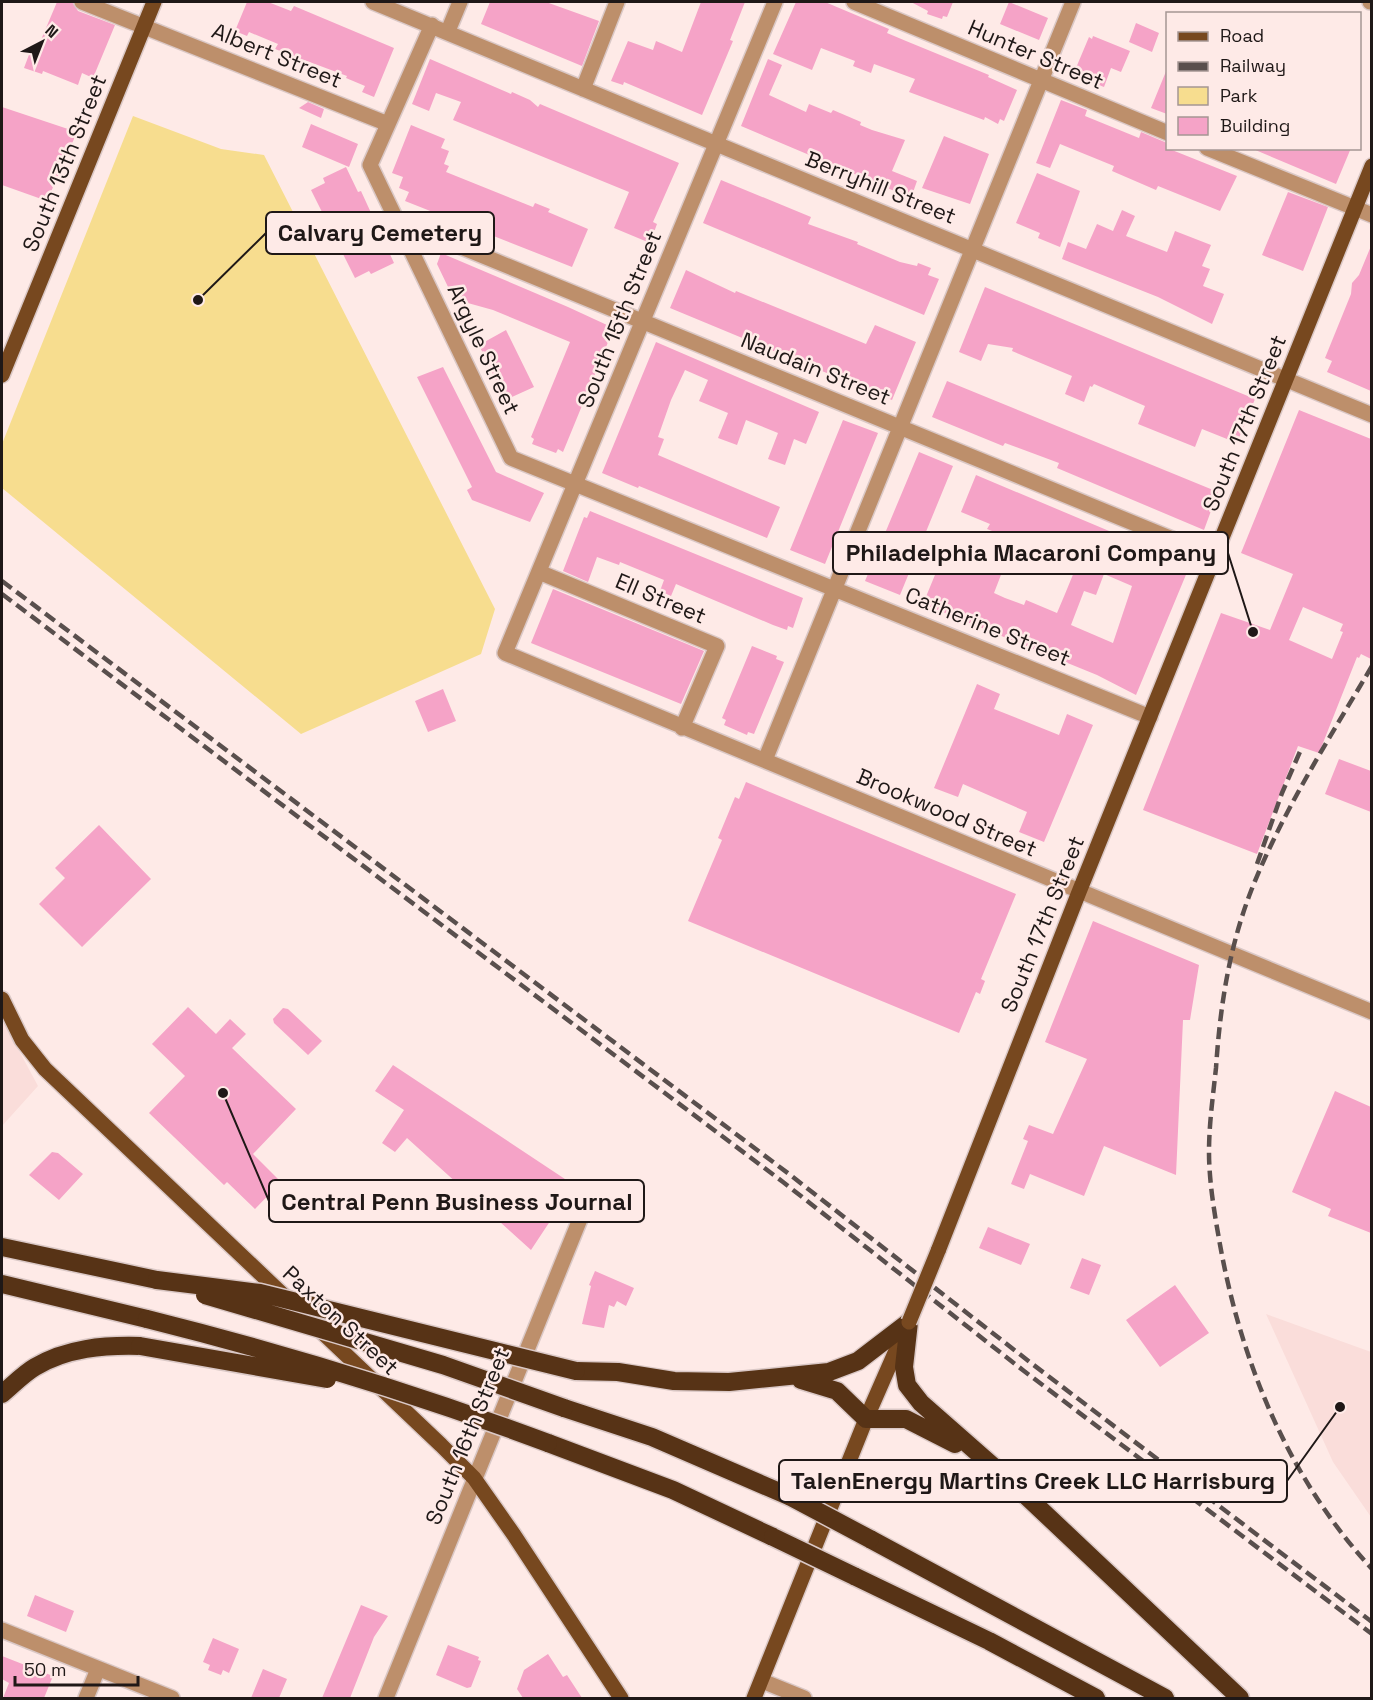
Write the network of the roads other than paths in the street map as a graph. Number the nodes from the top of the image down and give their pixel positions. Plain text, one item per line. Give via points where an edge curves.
1 (82, 2) edge
2 (154, 2) edge
3 (373, 2) edge
4 (460, 2) edge
5 (617, 2) edge
6 (775, 2) edge
7 (854, 2) edge
8 (1074, 2) edge
9 (144, 25) junction
10 (432, 25) junction
11 (448, 31) junction
12 (1041, 81) junction
13 (583, 89) junction
14 (388, 124) junction
15 (1166, 133) edge
16 (716, 144) junction
17 (1212, 150) edge
18 (1371, 166) edge
19 (1354, 208) junction
20 (1371, 215) edge
21 (399, 221) junction
22 (973, 249) junction
23 (642, 321) junction
24 (2, 375) edge
25 (1284, 379) junction
26 (1371, 415) edge
27 (900, 428) junction
28 (576, 482) junction
29 (1216, 557) junction
30 (539, 572) junction
31 (835, 588) junction
32 (505, 653) joint
33 (1150, 717) junction
34 (682, 728) junction
35 (765, 760) junction
36 (1078, 892) junction
37 (2, 999) edge
38 (1371, 1011) edge
39 (591, 1192) dead end
40 (2, 1246) edge
41 (157, 1281) junction
42 (2, 1284) edge
43 (909, 1322) junction
44 (784, 1378) junction
45 (2, 1394) edge
46 (866, 1419) junction
47 (492, 1422) junction
48 (474, 1479) junction
49 (1020, 1491) junction
50 (2, 1630) edge
51 (98, 1669) junction
52 (762, 1681) junction
53 (86, 1698) edge
54 (172, 1698) edge
55 (386, 1698) edge
56 (621, 1698) edge
57 (754, 1698) edge
58 (804, 1698) edge
59 (1096, 1698) edge
60 (1166, 1698) edge
61 (1240, 1698) edge

1 - 9 street, Albert Street
2 - 9 main road, South 13th Street
3 - 10 street, Berryhill Street
4 - 11 street
5 - 13 street
6 - 16 street, South 15th Street
7 - 12 street, Hunter Street
8 - 12 street
9 - 14 street, Albert Street
9 - 24 main road, South 13th Street
10 - 11 street, Berryhill Street
10 - 14 street
11 - 13 street, Berryhill Street
12 - 15 street, Hunter Street
12 - 22 street
13 - 16 street, Berryhill Street
14 - 21 street, Argyle Street via 370,165
16 - 22 street, Berryhill Street
16 - 23 street, South 15th Street
17 - 19 street
18 - 19 main road, South 17th Street
19 - 20 street
19 - 25 main road, South 17th Street
21 - 23 street, Naudain Street
21 - 28 street, Argyle Street via 511,458
22 - 25 street, Berryhill Street
22 - 27 street
23 - 27 street, Naudain Street
23 - 28 street, South 15th Street
25 - 26 street, Berryhill Street
25 - 29 main road, South 17th Street
27 - 29 street, Naudain Street
27 - 31 street
28 - 30 street, South 15th Street
28 - 31 street, Catherine Street
29 - 33 main road, South 17th Street
30 - 32 street, South 15th Street
30 - 34 street, Ell Street via 717,646
31 - 33 street, Catherine Street
31 - 35 street
32 - 34 street, Brookwood Street
33 - 36 main road, South 17th Street
34 - 35 street, Brookwood Street
35 - 36 street, Brookwood Street
36 - 38 street, Brookwood Street
36 - 43 main road, South 17th Street, bridge
37 - 48 main road, Paxton Street via 22,1040 45,1069
39 - 48 street, South 16th Street
40 - 41 highway
41 - 44 highway, bridge via 260,1293 576,1371 618,1372 674,1381
41 - 60 highway, bridge via 443,1365 652,1437 791,1497
42 - 47 highway, bridge via 250,1344
43 - 44 highway via 858,1361 829,1372
43 - 46 main road, South 17th Street
43 - 49 highway via 904,1367 908,1385 921,1403
44 - 46 highway via 837,1391
45 - 47 highway, bridge via 35,1367 73,1352 102,1345 140,1346 366,1386
46 - 49 highway via 894,1417 918,1424 976,1457
46 - 52 main road, South 17th Street
47 - 59 highway, bridge via 673,1490 989,1641
48 - 55 street, South 16th Street
48 - 56 main road, Paxton Street
49 - 61 highway
50 - 51 street
51 - 53 street
51 - 54 street
52 - 57 main road, South 17th Street
52 - 58 street

